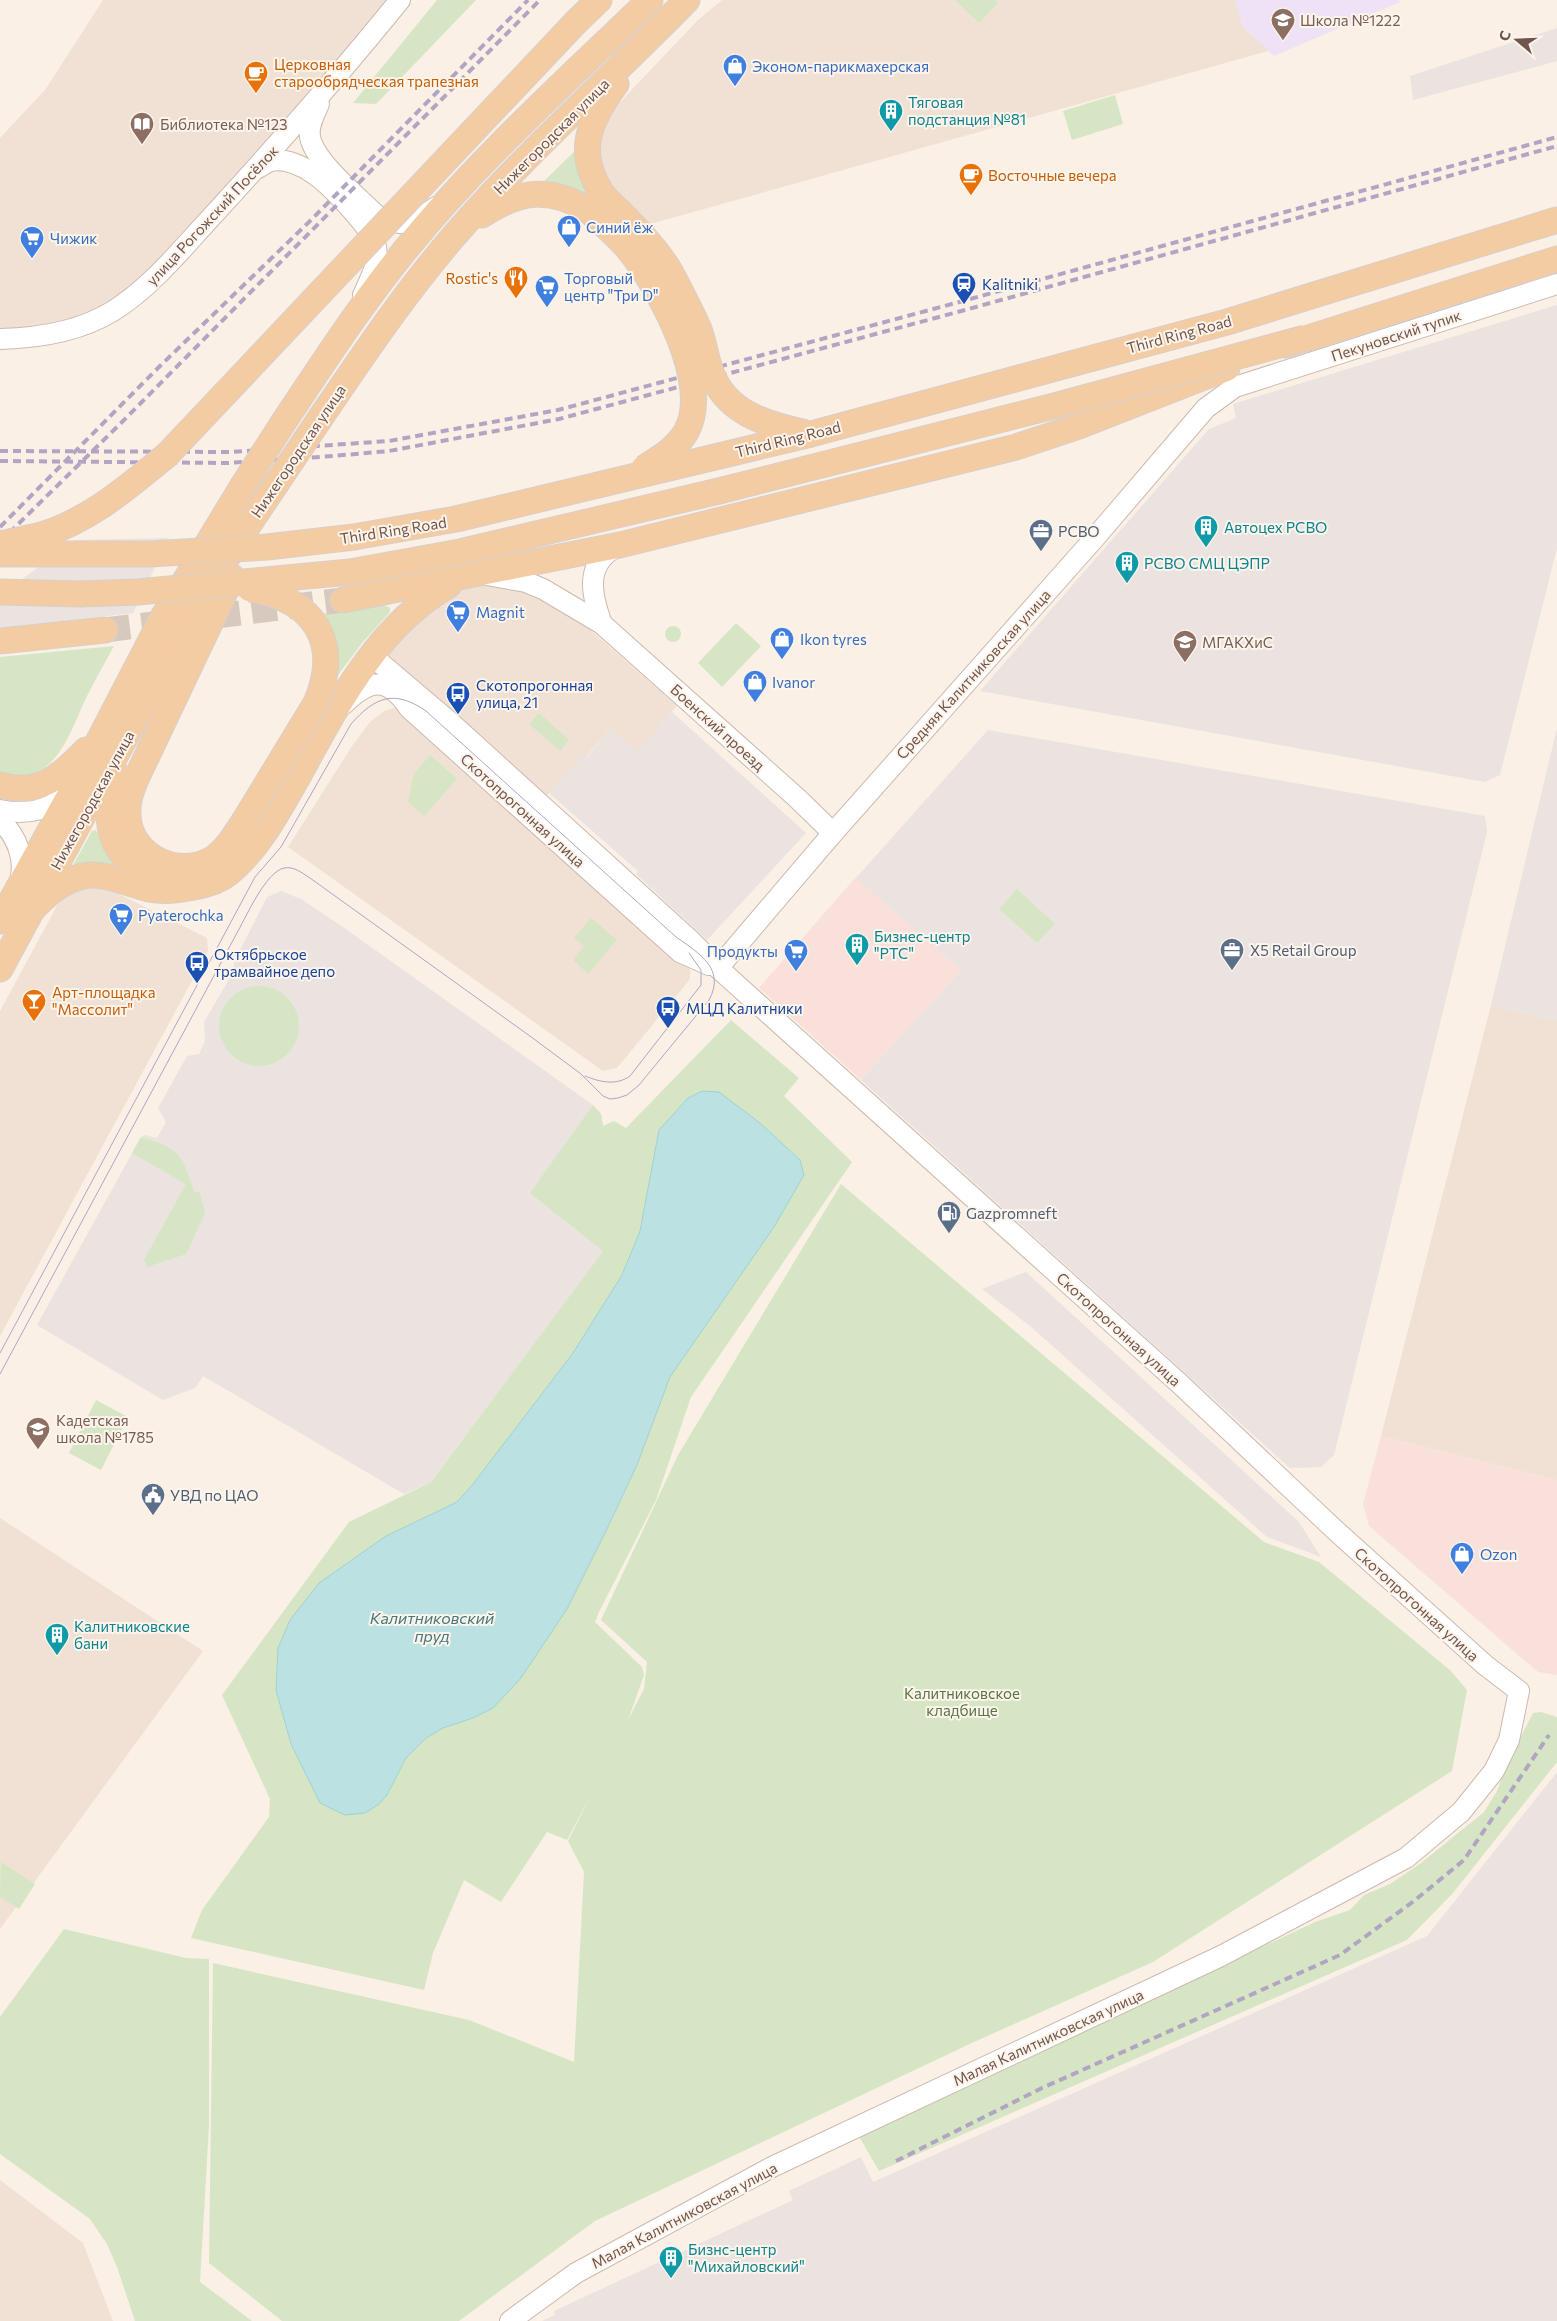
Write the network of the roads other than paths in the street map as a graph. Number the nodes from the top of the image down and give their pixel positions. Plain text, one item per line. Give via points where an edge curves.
1 (400, 0) edge
2 (599, 0) edge
3 (650, 0) edge
4 (687, 0) edge
5 (648, 40) junction
6 (322, 95) junction
7 (254, 171) junction
8 (457, 191) junction
9 (595, 202) junction
10 (1557, 220) edge
11 (461, 228) junction
12 (1557, 259) edge
13 (1557, 284) edge
14 (348, 326) junction
15 (1305, 338) junction
16 (0, 339) edge
17 (1235, 387) joint
18 (811, 434) junction
19 (627, 479) junction
20 (276, 484) junction
21 (0, 544) edge
22 (620, 545) junction
23 (0, 554) edge
24 (473, 575) junction
25 (225, 585) junction
26 (0, 592) edge
27 (343, 600) tunnel mouth
28 (602, 624) junction
29 (105, 630) tunnel mouth
30 (0, 641) edge
31 (372, 656) junction
32 (112, 714) junction
33 (331, 716) junction
34 (137, 720) junction
35 (82, 773) junction
36 (0, 785) edge
37 (0, 810) edge
38 (0, 820) edge
39 (833, 833) junction
40 (198, 886) junction
41 (17, 889) junction
42 (30, 912) junction
43 (0, 921) edge
44 (0, 968) edge
45 (718, 968) junction
46 (1519, 1691) joint
47 (510, 2321) edge

1 - 6 street, улица Рогожский Посёлок
2 - 21 main road, bridge via 167,455 120,494 81,519 39,536
3 - 8 main road, Нижегородская улица via 517,128
4 - 5 main road, Нижегородская улица
5 - 9 main road via 611,91 592,126 586,146
5 - 11 main road, Нижегородская улица
6 - 7 street, улица Рогожский Посёлок
6 - 8 street via 310,129 316,151 332,171 384,220 394,224 420,218
7 - 14 street via 270,161 302,167 316,175 365,224 376,247 376,260
7 - 16 street, улица Рогожский Посёлок via 150,282 113,311 88,324 47,336
8 - 14 main road, Нижегородская улица via 394,263
9 - 11 main road via 531,193 498,204
9 - 18 main road, bridge via 642,235 670,271 698,328 714,379 728,400 750,416 775,426
9 - 19 main road, bridge via 654,284 679,338 693,382 694,406 686,431 670,452
10 - 18 main road, Third Ring Road via 1228,322
11 - 20 main road, Нижегородская улица, bridge via 384,325
12 - 15 main road
13 - 17 street, Пекуновский тупик
14 - 32 main road, Нижегородская улица, bridge via 242,486 168,609
15 - 22 main road, bridge via 1079,426 1016,447
15 - 25 main road, bridge via 1050,407 460,552 350,572
17 - 39 street, Средняя Калитниковская улица via 1206,408
18 - 19 main road, Third Ring Road, bridge
19 - 23 main road, Third Ring Road, bridge via 456,519 354,537 267,547 150,554
20 - 25 main road, bridge via 136,779 128,800 128,817 139,845 162,863 177,866 194,866 227,848 316,703 327,667 320,634 298,606 280,596
20 - 34 main road, Нижегородская улица via 188,623
22 - 24 main road
22 - 28 street via 605,552 594,572 595,605
24 - 27 main road
24 - 28 street, Боенский проезд via 526,582 564,600
24 - 31 main road via 431,595 406,615
25 - 26 main road, bridge via 138,592
28 - 39 street, Боенский проезд
29 - 30 main road
31 - 33 main road
31 - 45 street, Скотопрогонная улица via 451,723
32 - 35 main road, Нижегородская улица
32 - 36 main road via 88,748 66,770 41,786 29,790
33 - 40 main road via 262,838 227,875
33 - 45 street, Скотопрогонная улица via 368,685 385,685 393,689 409,708 680,952
34 - 40 main road via 111,789 110,831 124,858 135,868 173,883
34 - 42 main road, Нижегородская улица
35 - 37 street via 66,795 39,811
35 - 41 main road, Нижегородская улица
38 - 41 street via 19,848 22,874
39 - 45 street, Средняя Калитниковская улица
40 - 42 main road via 164,891 98,876 80,876 46,895
41 - 43 main road, Нижегородская улица
42 - 44 main road, Нижегородская улица
45 - 46 street, Скотопрогонная улица via 1180,1384 1484,1665
46 - 47 street, Малая Калитниковская улица via 1509,1740 1494,1771 1461,1812 1406,1858 1221,1956 772,2167 576,2273

